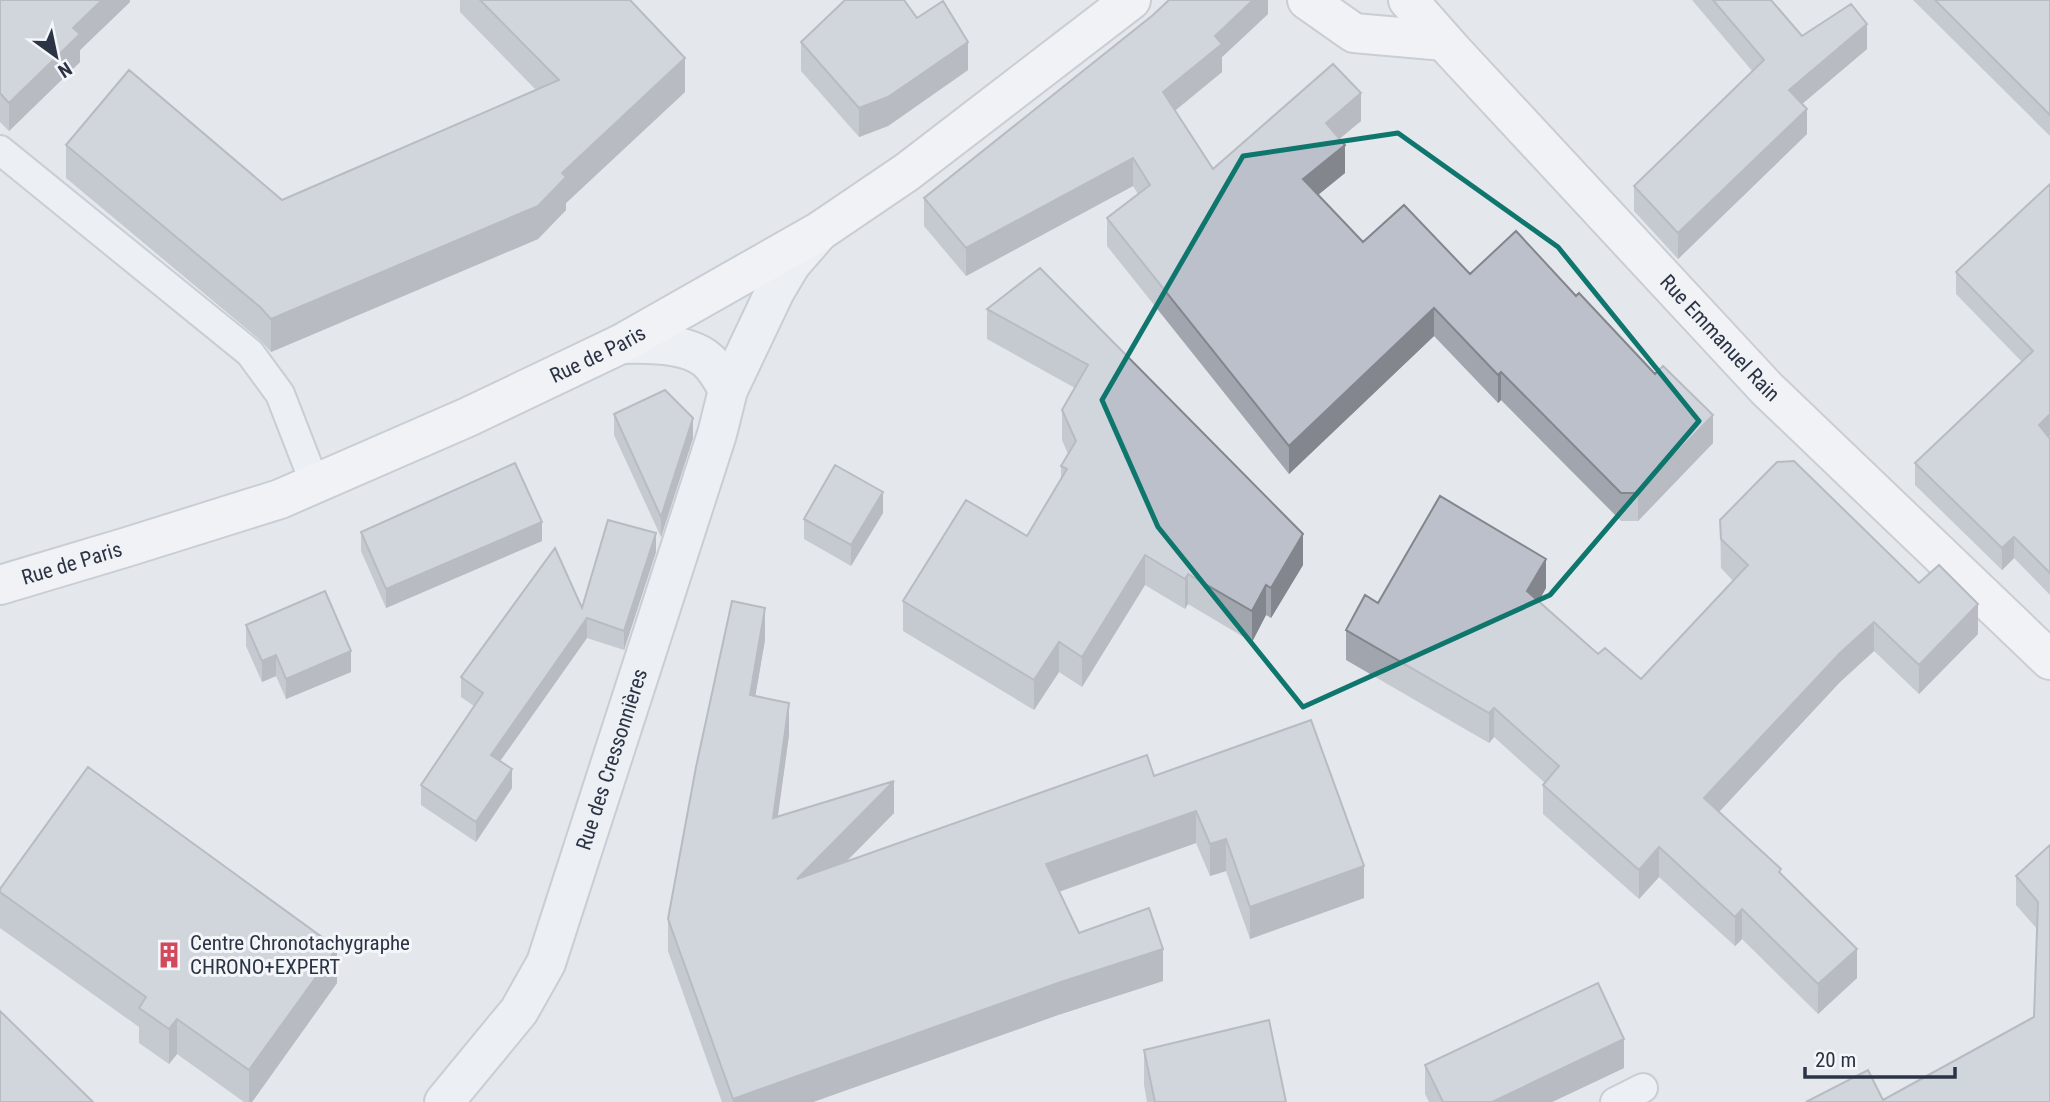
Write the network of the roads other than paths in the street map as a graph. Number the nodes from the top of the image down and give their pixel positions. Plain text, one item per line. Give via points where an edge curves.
1 (1131, 0) edge
2 (1307, 0) edge
3 (1408, 0) edge
4 (1444, 41) junction
5 (0, 150) edge
6 (820, 231) junction
7 (621, 344) junction
8 (728, 390) junction
9 (315, 484) junction
10 (0, 585) edge
11 (2050, 660) edge
12 (1643, 1088) dead end
13 (444, 1102) edge
14 (1615, 1102) edge

1 - 6 street, Rue de Paris via 907,172
2 - 4 street via 1354,33
3 - 4 street, Rue Emmanuel Rain
4 - 11 street, Rue Emmanuel Rain via 1766,389
5 - 9 lane via 250,353 280,394
6 - 7 street, Rue de Paris
6 - 8 street, Rue des Cressonnières via 775,290
7 - 8 street via 649,342 704,357
7 - 9 street, Rue de Paris
8 - 13 street, Rue des Cressonnières via 546,963 519,1011
9 - 10 street, Rue de Paris via 280,499
12 - 14 lane

